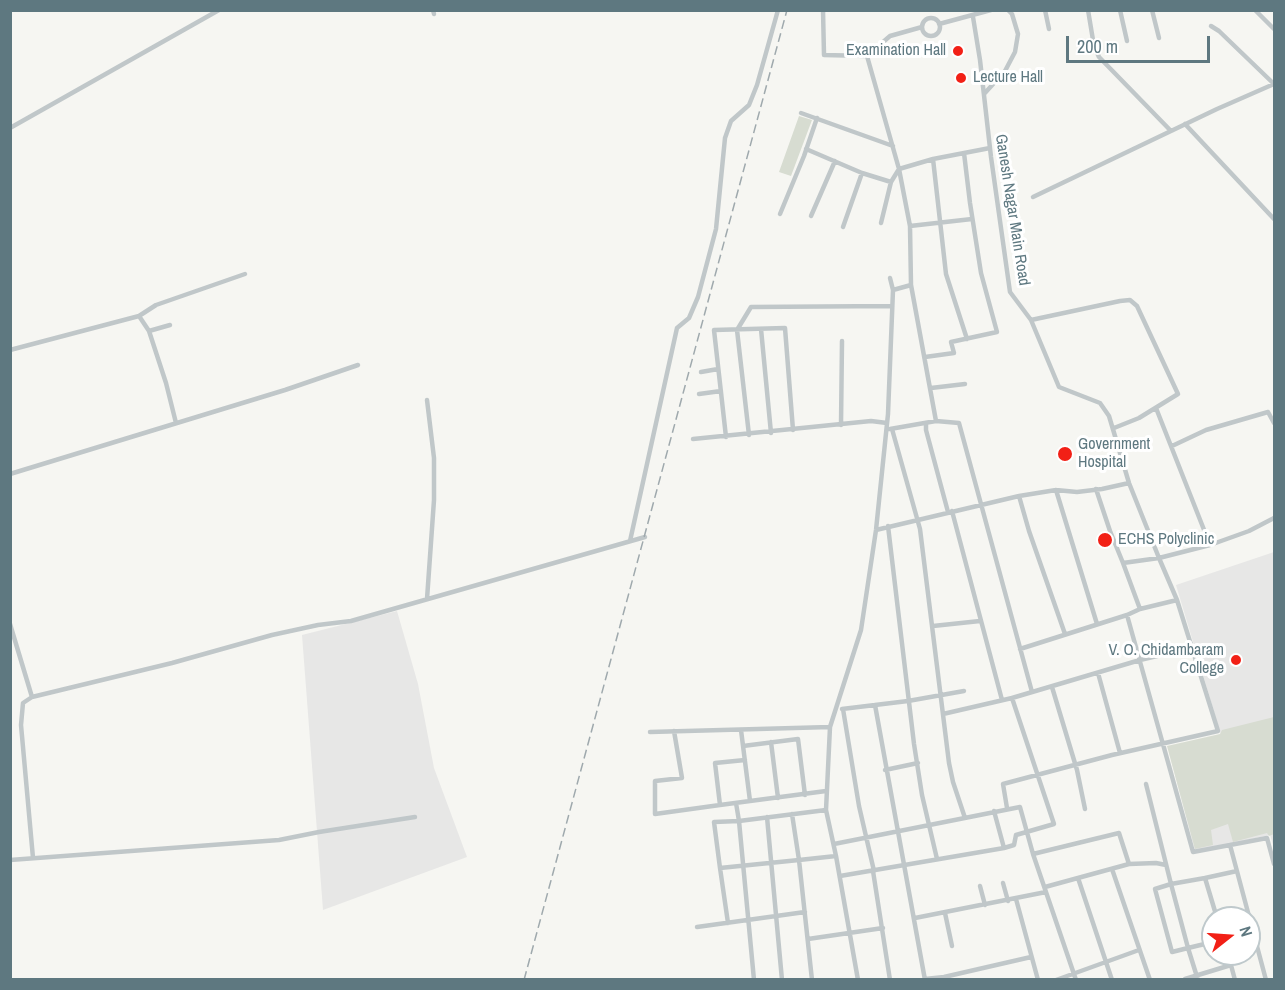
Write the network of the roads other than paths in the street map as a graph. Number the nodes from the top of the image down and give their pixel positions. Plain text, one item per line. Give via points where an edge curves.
1 (219, 10) edge
2 (778, 10) edge
3 (823, 10) edge
4 (991, 10) edge
5 (1008, 10) edge
6 (1045, 10) edge
7 (1088, 10) edge
8 (1120, 10) edge
9 (1255, 10) edge
10 (1153, 11) edge
11 (973, 17) junction
12 (939, 24) junction
13 (1211, 26) dead end
14 (922, 27) junction
15 (1049, 29) dead end
16 (1275, 29) edge
17 (1159, 38) dead end
18 (1127, 41) dead end
19 (867, 56) junction
20 (1274, 84) edge
21 (984, 94) junction
22 (801, 112) dead end
23 (817, 118) junction
24 (1185, 124) junction
25 (10, 128) edge
26 (1171, 131) junction
27 (892, 146) junction
28 (990, 147) junction
29 (806, 149) junction
30 (964, 153) junction
31 (933, 159) junction
32 (835, 161) junction
33 (899, 169) junction
34 (862, 173) junction
35 (891, 182) junction
36 (1032, 197) dead end
37 (780, 214) dead end
38 (811, 216) dead end
39 (972, 219) junction
40 (1275, 219) edge
41 (940, 222) junction
42 (881, 223) dead end
43 (910, 226) junction
44 (843, 227) dead end
45 (245, 274) dead end
46 (890, 278) dead end
47 (911, 285) junction
48 (893, 290) junction
49 (892, 306) junction
50 (139, 316) junction
51 (1031, 320) junction
52 (170, 325) dead end
53 (761, 329) junction
54 (737, 330) junction
55 (148, 331) junction
56 (967, 339) junction
57 (842, 341) dead end
58 (10, 350) edge
59 (925, 357) junction
60 (358, 365) dead end
61 (718, 369) junction
62 (701, 372) dead end
63 (965, 384) dead end
64 (931, 388) junction
65 (721, 392) junction
66 (699, 394) dead end
67 (427, 400) dead end
68 (1156, 408) junction
69 (936, 421) junction
70 (176, 423) junction
71 (1275, 423) edge
72 (926, 424) junction
73 (841, 425) junction
74 (889, 427) junction
75 (1114, 428) junction
76 (793, 430) junction
77 (771, 433) junction
78 (748, 435) junction
79 (726, 437) junction
80 (693, 439) dead end
81 (1172, 446) junction
82 (10, 474) edge
83 (1129, 483) junction
84 (1096, 489) junction
85 (1056, 490) junction
86 (1019, 496) junction
87 (983, 504) junction
88 (950, 511) junction
89 (1275, 518) edge
90 (918, 519) junction
91 (888, 526) junction
92 (876, 530) junction
93 (645, 537) dead end
94 (630, 541) dead end
95 (1210, 545) junction
96 (1159, 558) junction
97 (1123, 563) junction
98 (427, 599) junction
99 (1177, 600) junction
100 (1140, 609) junction
101 (1127, 615) junction
102 (980, 621) junction
103 (10, 624) edge
104 (1097, 624) junction
105 (933, 626) junction
106 (1065, 634) junction
107 (1191, 648) junction
108 (1020, 649) junction
109 (1140, 660) junction
110 (1098, 673) junction
111 (1052, 687) junction
112 (964, 691) dead end
113 (1032, 692) junction
114 (941, 695) junction
115 (32, 697) junction
116 (1012, 698) junction
117 (1002, 700) junction
118 (908, 701) junction
119 (875, 705) junction
120 (836, 709) junction
121 (843, 709) junction
122 (943, 714) junction
123 (830, 727) junction
124 (741, 730) junction
125 (674, 731) junction
126 (651, 732) dead end
127 (771, 742) junction
128 (1164, 744) junction
129 (743, 746) junction
130 (1120, 753) junction
131 (745, 760) junction
132 (918, 764) junction
133 (1074, 765) junction
134 (885, 770) junction
135 (1038, 775) junction
136 (1146, 784) dead end
137 (826, 791) junction
138 (805, 795) junction
139 (778, 798) junction
140 (750, 801) junction
141 (736, 803) junction
142 (720, 805) junction
143 (1007, 808) junction
144 (1085, 809) dead end
145 (826, 810) junction
146 (994, 811) junction
147 (792, 814) junction
148 (415, 817) dead end
149 (766, 817) junction
150 (965, 818) junction
151 (739, 821) junction
152 (930, 826) junction
153 (1026, 832) junction
154 (897, 833) junction
155 (866, 838) junction
156 (834, 844) junction
157 (1230, 845) junction
158 (1004, 848) junction
159 (1033, 854) junction
160 (836, 856) junction
161 (33, 858) junction
162 (937, 859) junction
163 (10, 860) edge
164 (799, 860) junction
165 (771, 862) junction
166 (1129, 864) junction
167 (1275, 864) edge
168 (1166, 865) junction
169 (743, 866) junction
170 (906, 866) junction
171 (720, 868) junction
172 (1112, 868) junction
173 (873, 871) junction
174 (1237, 871) junction
175 (840, 876) junction
176 (1078, 878) junction
177 (1205, 878) junction
178 (1003, 883) dead end
179 (1171, 884) junction
180 (980, 885) dead end
181 (1045, 889) junction
182 (1016, 899) junction
183 (1008, 901) junction
184 (985, 906) junction
185 (1213, 906) edge
186 (805, 912) junction
187 (945, 913) junction
188 (777, 916) junction
189 (915, 918) junction
190 (749, 920) junction
191 (728, 923) junction
192 (697, 927) dead end
193 (883, 928) junction
194 (849, 934) junction
195 (808, 939) junction
196 (952, 945) dead end
197 (1201, 945) edge
198 (1188, 948) junction
199 (1139, 950) junction
200 (1031, 957) junction
201 (1105, 962) junction
202 (1228, 966) edge
203 (1075, 977) edge
204 (1197, 978) edge
205 (925, 979) edge
206 (1185, 979) edge
207 (754, 980) edge
208 (782, 980) edge
209 (812, 980) edge
210 (858, 980) edge
211 (890, 980) edge
212 (1038, 980) edge
213 (1056, 980) edge
214 (1112, 980) edge
215 (1150, 980) edge
216 (1266, 980) edge

1 - 25 street
2 - 94 street via 757,86 749,105 731,121 725,138 716,229 698,297 689,318 677,328
3 - 19 street via 824,55
4 - 11 street
5 - 21 street via 1018,34 1016,52
6 - 15 street
7 - 26 street via 1098,57
8 - 18 street
9 - 16 street
10 - 17 street
11 - 12 street
11 - 21 street, Ganesh Nagar Main Road
12 - 14 street via 929,18
12 - 14 street via 932,35
13 - 20 street
14 - 19 street via 890,36
19 - 27 street
20 - 24 street
21 - 28 street, Ganesh Nagar Main Road
22 - 23 street
23 - 27 street
23 - 29 street
24 - 26 street
24 - 40 street
26 - 36 street
27 - 33 street
28 - 30 street
28 - 51 street, Ganesh Nagar Main Road via 1011,292
29 - 32 street
29 - 37 street
30 - 31 street
30 - 39 street
31 - 33 street
31 - 41 street
32 - 34 street
32 - 38 street
33 - 35 street
33 - 43 street
34 - 35 street
34 - 44 street
35 - 42 street
39 - 41 street
39 - 56 street via 997,332
41 - 43 street
41 - 56 street via 946,274
43 - 47 street
45 - 50 street via 156,305
46 - 48 street
47 - 48 street
47 - 59 street
48 - 49 street
49 - 54 street via 751,307
49 - 74 street
50 - 55 street
50 - 58 street
51 - 68 street via 1130,300 1137,306 1178,394
51 - 75 street, Ganesh Nagar Main Road via 1059,387 1100,403
52 - 55 street
53 - 54 street
53 - 76 street via 784,328
53 - 77 street
54 - 61 street via 714,330
54 - 78 street
55 - 70 street
56 - 59 street via 951,342 954,353
57 - 73 street
59 - 64 street
60 - 70 street
61 - 62 street
61 - 65 street
63 - 64 street
64 - 69 street
65 - 66 street
65 - 79 street
67 - 98 street via 434,458
68 - 75 street
68 - 81 street
69 - 72 street
69 - 87 street via 959,423
70 - 82 street
71 - 81 street via 1268,412 1206,430
72 - 74 street
72 - 88 street
73 - 74 street via 871,421
73 - 76 street
74 - 90 street
74 - 92 street
75 - 83 street, Ganesh Nagar Main Road
76 - 77 street
77 - 78 street
78 - 79 street
79 - 80 street
81 - 95 street
83 - 84 street
83 - 96 street, Ganesh Nagar Main Road
84 - 85 street
84 - 97 street
85 - 86 street
85 - 104 street
86 - 87 street
86 - 106 street
87 - 88 street
87 - 108 street
88 - 90 street
88 - 102 street
89 - 95 street
90 - 91 street
90 - 105 street
91 - 92 street
91 - 118 street
92 - 120 street via 861,630
93 - 98 street
95 - 96 street
96 - 97 street
96 - 99 street, Ganesh Nagar Main Road
97 - 100 street
98 - 115 street via 351,621 272,635
99 - 100 street
99 - 107 street, Ganesh Nagar Main Road
100 - 101 street
101 - 104 street
101 - 109 street
102 - 105 street
102 - 117 street
103 - 115 street
104 - 106 street
105 - 114 street
106 - 108 street
107 - 109 street
107 - 128 street, Ganesh Nagar Main Road via 1218,731
108 - 113 street
109 - 110 street
109 - 128 street
110 - 111 street
110 - 130 street
111 - 113 street
111 - 133 street
112 - 114 street
113 - 116 street
114 - 118 street
114 - 122 street
115 - 161 street via 23,703 21,724
116 - 117 street
116 - 135 street
117 - 122 street
118 - 119 street
118 - 132 street
119 - 121 street
119 - 134 street
120 - 121 street
120 - 123 street
121 - 155 street
122 - 150 street via 953,782
123 - 124 street
123 - 137 street
124 - 125 street
124 - 129 street
125 - 126 street
125 - 142 street via 682,778 655,780 655,814
127 - 129 street
127 - 138 street via 798,739
127 - 139 street
128 - 130 street
128 - 157 street via 1193,852
129 - 131 street
130 - 133 street
131 - 140 street
131 - 142 street via 715,763
132 - 134 street
132 - 152 street
133 - 135 street
133 - 144 street
134 - 154 street
135 - 143 street via 1003,784
135 - 153 street via 1054,824
136 - 168 street
137 - 138 street
137 - 145 street
138 - 139 street
139 - 140 street
140 - 141 street
141 - 142 street
141 - 151 street
143 - 146 street
143 - 153 street via 1020,807
145 - 147 street
145 - 156 street
146 - 150 street
146 - 158 street
147 - 149 street
147 - 164 street
148 - 161 street via 279,840
149 - 151 street
149 - 165 street
150 - 152 street
151 - 169 street
151 - 171 street via 714,822
152 - 154 street
152 - 162 street
153 - 158 street via 1015,836 1014,845
153 - 159 street
154 - 155 street
154 - 170 street
155 - 156 street
155 - 173 street
156 - 160 street
157 - 167 street via 1267,838
157 - 174 street
158 - 162 street
159 - 166 street via 1119,832
159 - 181 street
160 - 164 street
160 - 175 street
161 - 163 street
162 - 170 street
164 - 165 street
164 - 186 street
165 - 169 street
165 - 188 street
166 - 168 street
166 - 172 street
168 - 179 street
169 - 171 street
169 - 190 street
170 - 173 street
170 - 189 street
171 - 191 street
172 - 176 street
172 - 199 street
173 - 175 street
173 - 193 street
174 - 177 street
174 - 216 street
175 - 194 street
176 - 181 street
176 - 201 street
177 - 179 street
177 - 185 street
178 - 183 street
179 - 198 street
179 - 198 street via 1155,889 1172,952
180 - 184 street
181 - 182 street
181 - 203 street
182 - 183 street
182 - 200 street
183 - 184 street
184 - 187 street
186 - 188 street
186 - 195 street
187 - 189 street
187 - 196 street
188 - 190 street
188 - 208 street
189 - 205 street
190 - 191 street
190 - 207 street
191 - 192 street
193 - 194 street
193 - 211 street
194 - 195 street
194 - 210 street
195 - 209 street
197 - 198 street
198 - 204 street
199 - 201 street
199 - 215 street
200 - 205 street
200 - 212 street
201 - 203 street
201 - 214 street
202 - 204 street
203 - 213 street
204 - 206 street

